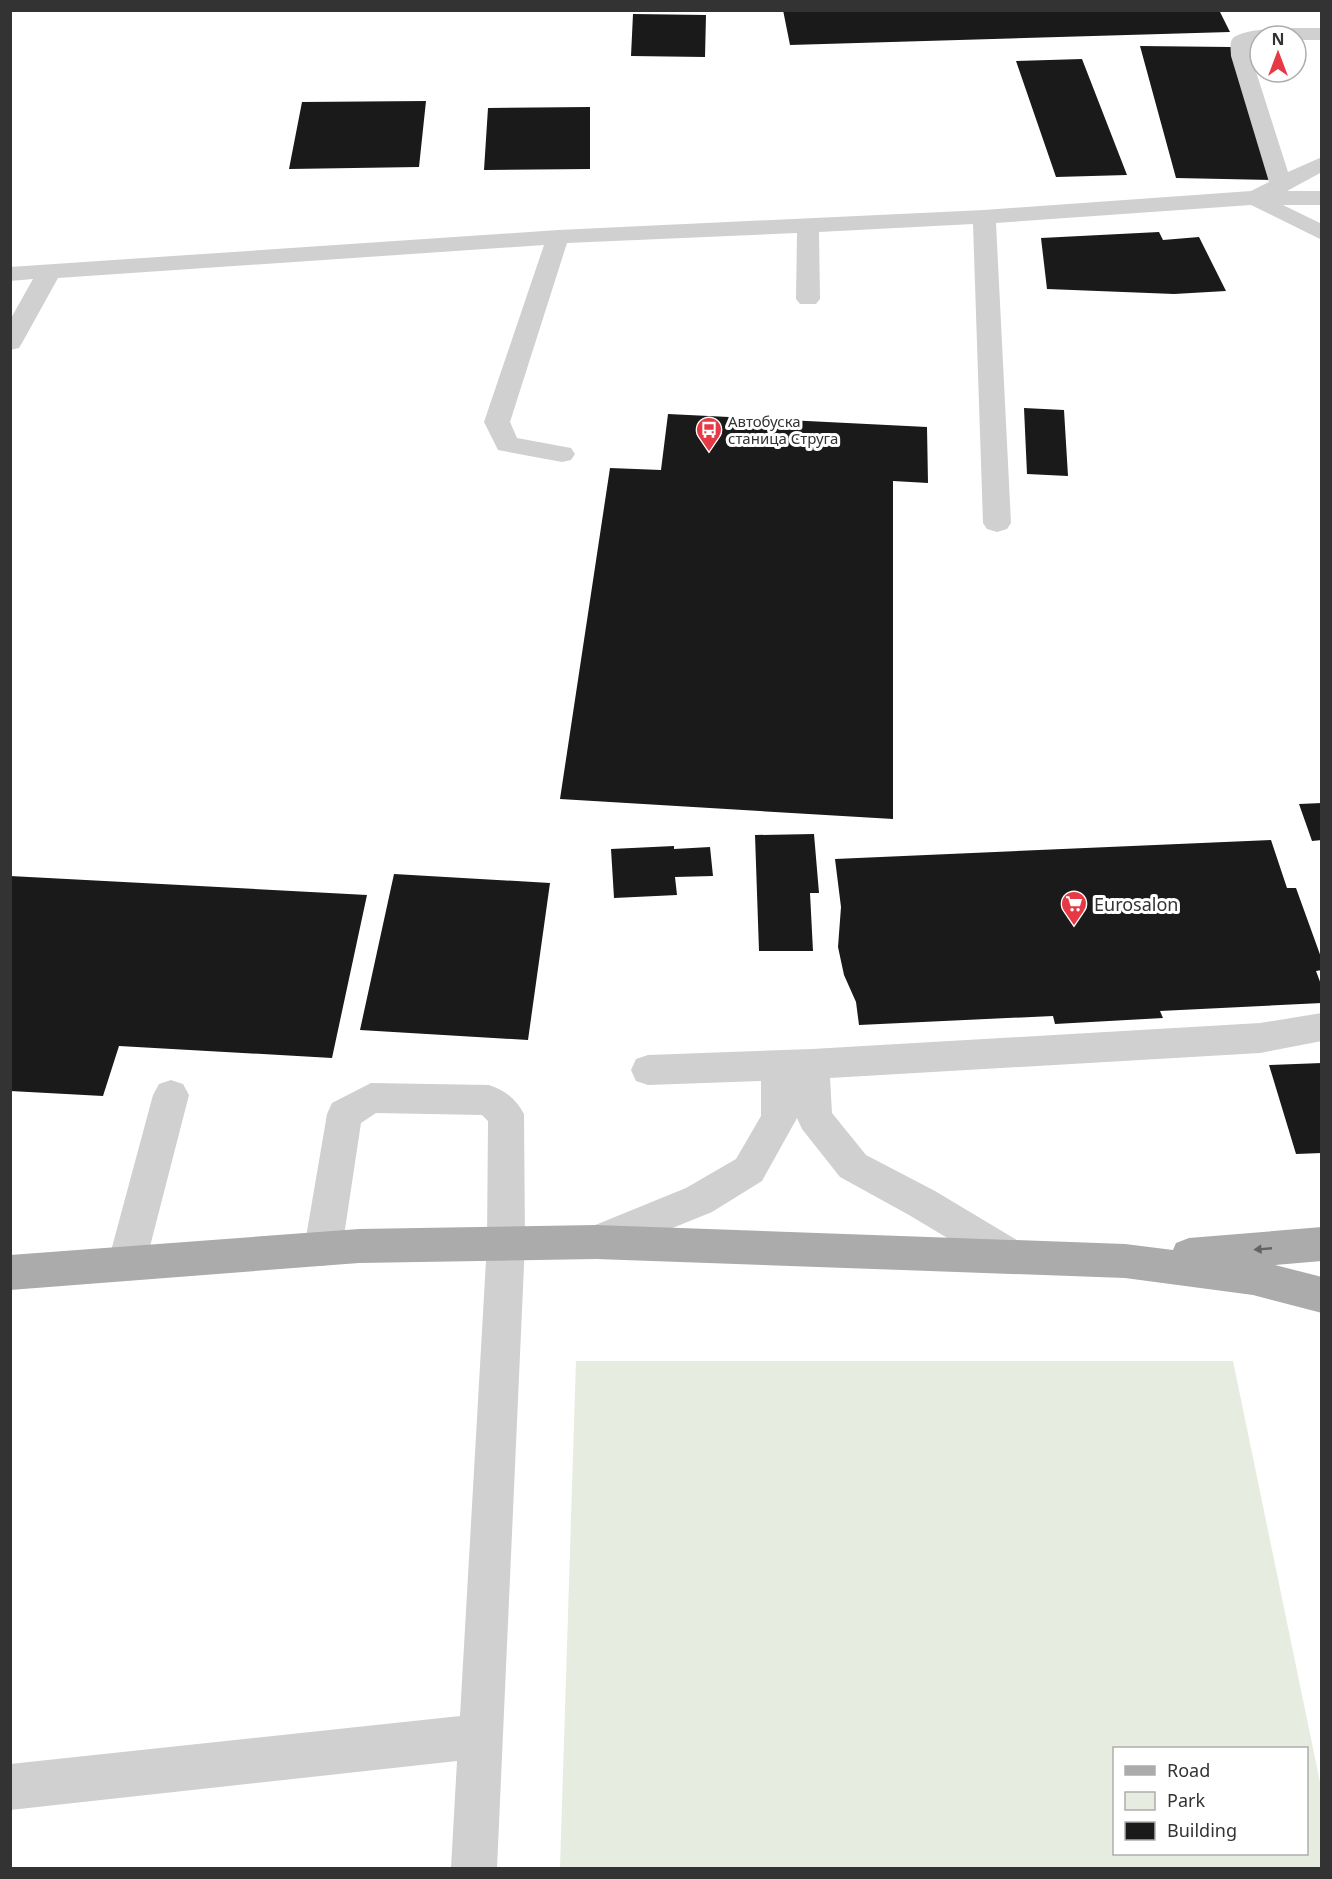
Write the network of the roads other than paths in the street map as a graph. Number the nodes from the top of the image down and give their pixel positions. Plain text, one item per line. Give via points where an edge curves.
1 (1322, 34) edge
2 (1322, 163) edge
3 (1281, 186) junction
4 (1253, 198) junction
5 (1322, 198) edge
6 (984, 217) junction
7 (808, 225) junction
8 (1322, 233) edge
9 (558, 237) junction
10 (49, 272) junction
11 (10, 274) edge
12 (808, 299) dead end
13 (10, 343) edge
14 (562, 454) dead end
15 (997, 523) dead end
16 (1322, 1027) edge
17 (795, 1065) junction
18 (648, 1070) dead end
19 (171, 1095) dead end
20 (596, 1242) junction
21 (506, 1243) junction
22 (1322, 1244) edge
23 (323, 1249) junction
24 (1012, 1257) junction
25 (1125, 1261) junction
26 (127, 1262) junction
27 (10, 1273) edge
28 (1322, 1276) edge
29 (1253, 1277) junction
30 (1322, 1295) edge
31 (1322, 1318) edge
32 (481, 1736) junction
33 (10, 1786) edge
34 (474, 1869) edge

1 - 3 street via 1261,35 1241,41 1241,56
2 - 3 street
3 - 4 street
4 - 5 street
4 - 6 street
4 - 8 street
6 - 7 street
6 - 15 street
7 - 9 street
7 - 12 street
9 - 10 street
9 - 14 street via 497,422 507,444
10 - 11 street
10 - 13 street
16 - 17 street via 1260,1038
17 - 18 street
17 - 20 street via 779,1118 749,1170 699,1200
17 - 24 street via 815,1118 853,1166
19 - 26 street
20 - 21 main road
20 - 24 main road
21 - 23 main road
21 - 23 street via 506,1114 489,1100 371,1098 345,1114
21 - 32 street
22 -> 25 main road
23 - 26 main road
24 - 25 main road
25 - 29 main road
25 - 31 main road
26 - 27 main road
28 - 29 main road
29 - 30 main road
32 - 33 street
32 - 34 street

